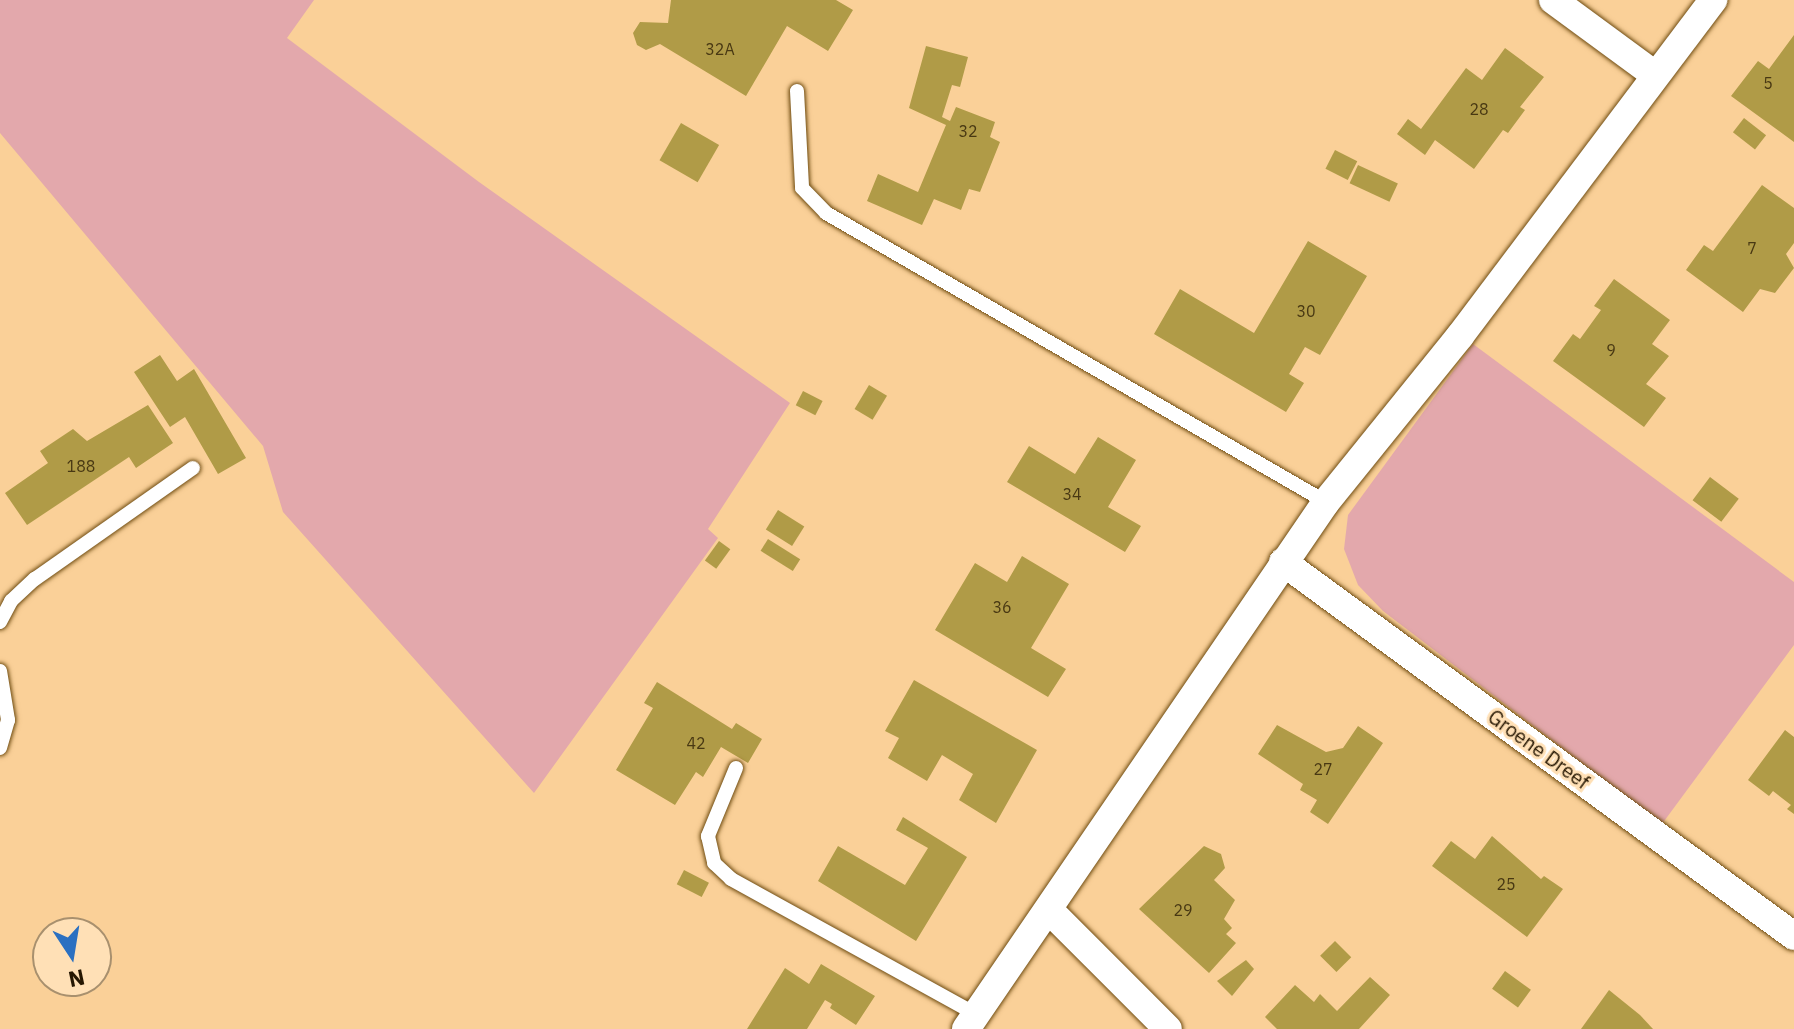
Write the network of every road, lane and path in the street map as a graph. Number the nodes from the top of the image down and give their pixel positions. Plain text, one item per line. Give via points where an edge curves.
1 (1553, 0) edge
2 (1713, 0) edge
3 (1655, 75) junction
4 (797, 91) dead end
5 (193, 468) dead end
6 (1326, 502) junction
7 (1283, 562) junction
8 (0, 622) edge
9 (0, 671) edge
10 (0, 748) edge
11 (736, 768) dead end
12 (1049, 910) junction
13 (1794, 936) edge
14 (971, 1022) edge
15 (1168, 1029) edge

1 - 3 street
2 - 3 street
3 - 6 street via 1460,336
4 - 6 lane via 802,188 826,213
5 - 8 lane via 35,579 11,601
6 - 7 street
7 - 12 street
7 - 13 street, Groene Dreef
9 - 10 lane via 8,720
11 - 14 lane via 708,836 714,863 731,879
12 - 14 street
12 - 15 street

